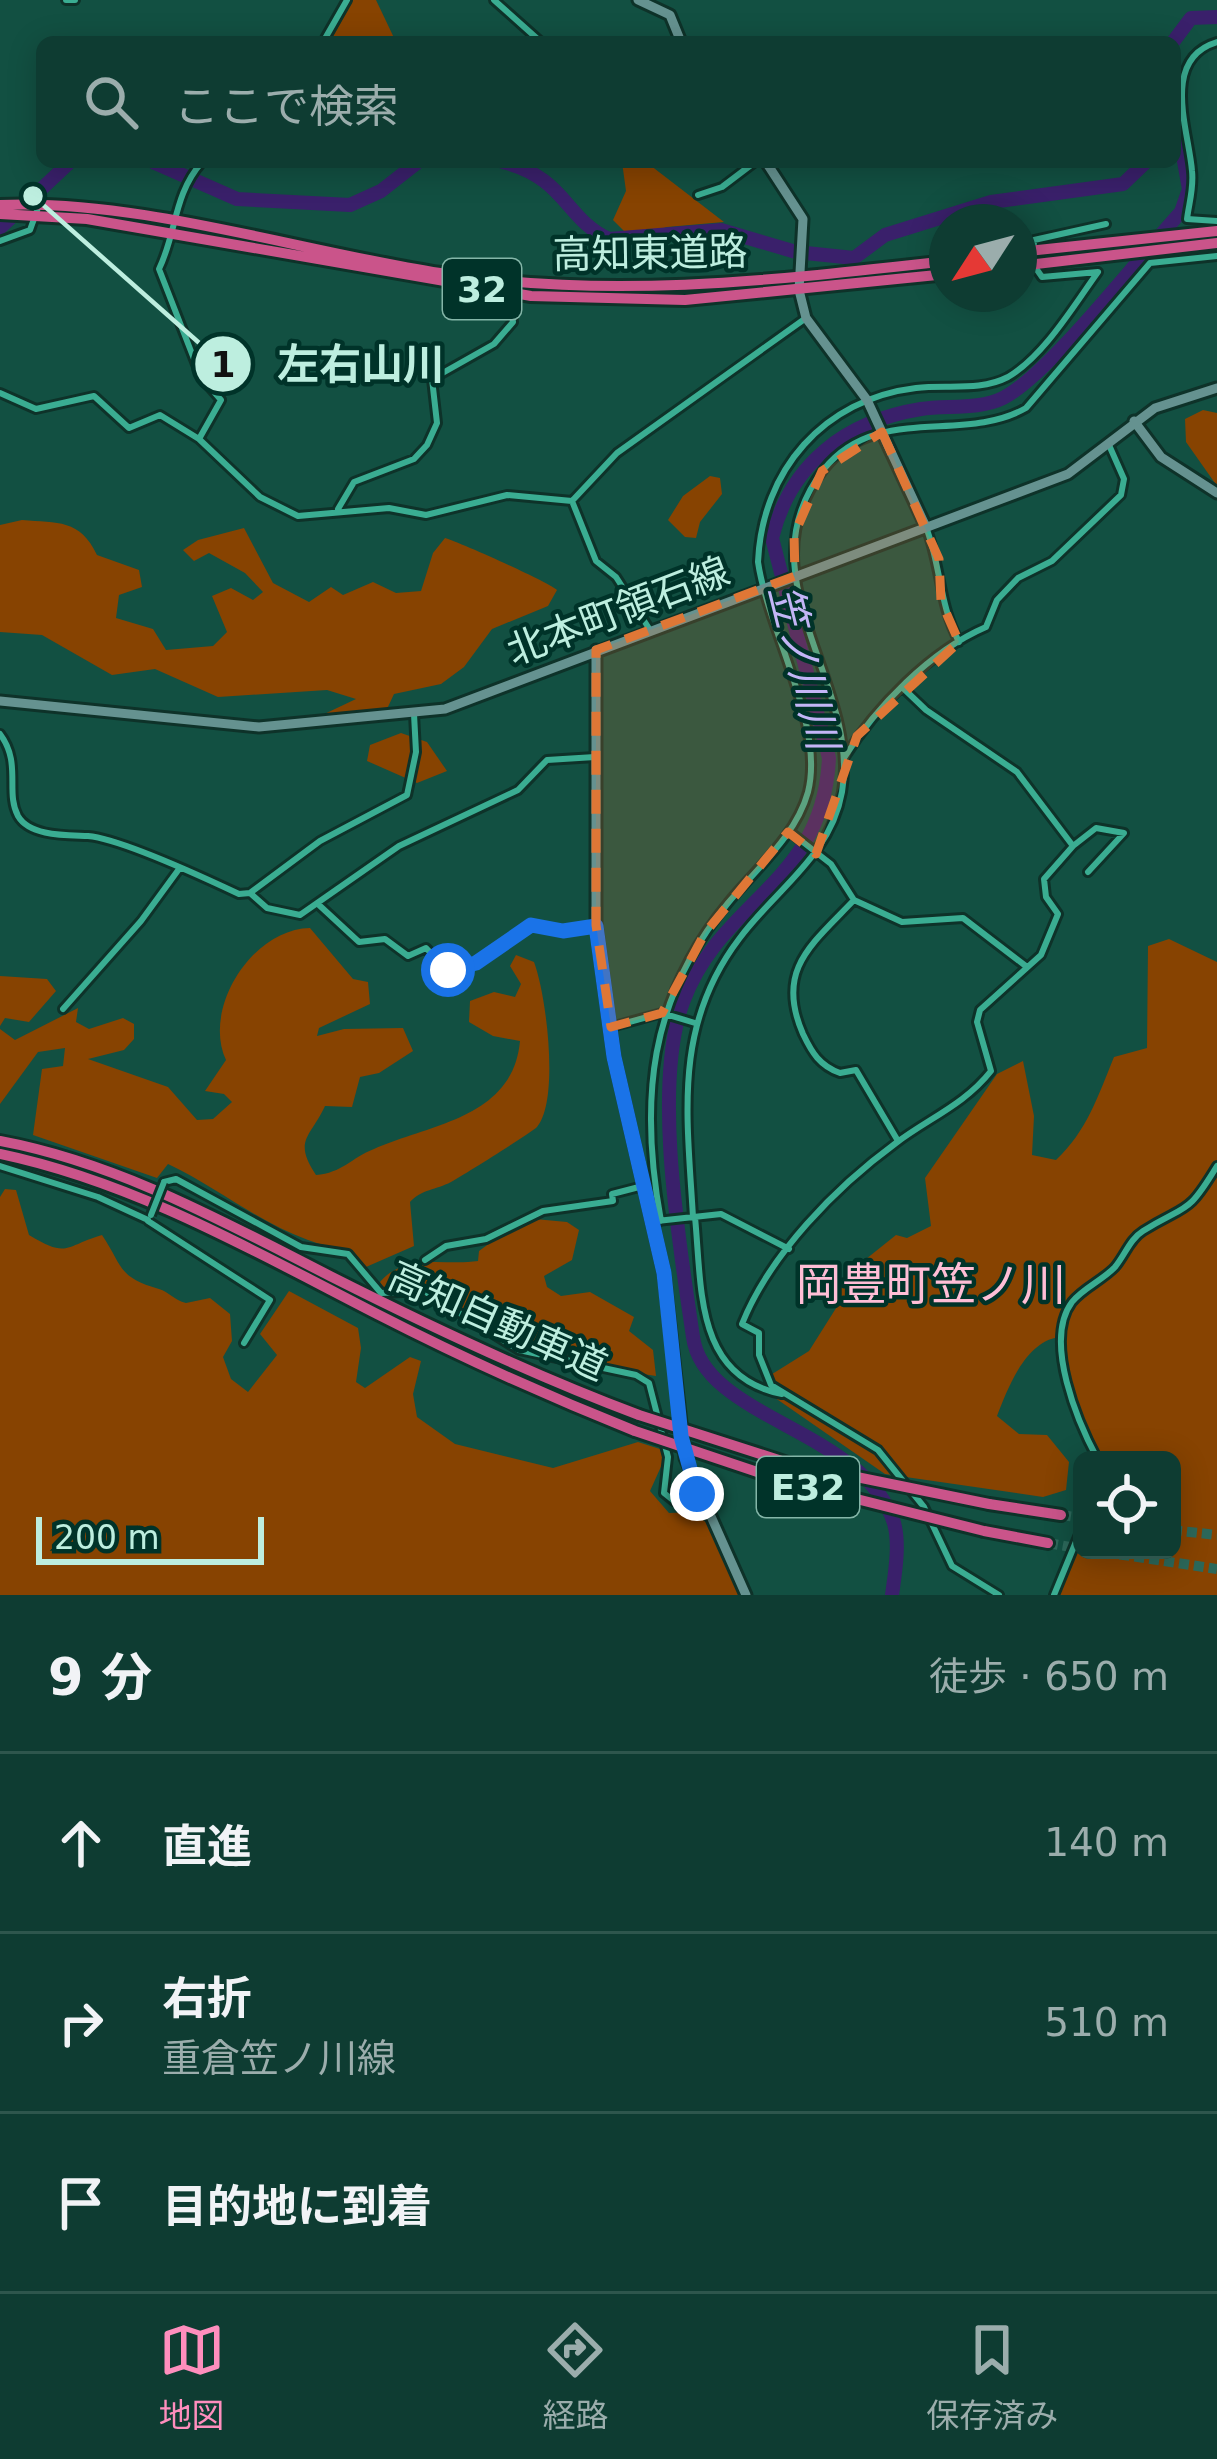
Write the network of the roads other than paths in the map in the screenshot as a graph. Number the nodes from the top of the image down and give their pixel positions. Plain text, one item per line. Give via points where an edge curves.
1 (347, 0) edge
2 (494, 0) edge
3 (638, 0) edge
4 (326, 36) edge
5 (534, 36) edge
6 (679, 36) edge
7 (1217, 41) edge
8 (1181, 94) edge
9 (1181, 111) edge
10 (197, 168) edge
11 (747, 168) edge
12 (770, 168) edge
13 (698, 195) dead end
14 (3, 208) edge
15 (32, 209) junction
16 (1217, 221) edge
17 (1106, 224) dead end
18 (172, 229) junction
19 (1212, 237) edge
20 (0, 241) edge
21 (1037, 242) edge
22 (1037, 256) edge
23 (1217, 256) edge
24 (1037, 258) edge
25 (929, 263) edge
26 (1037, 271) edge
27 (929, 275) edge
28 (799, 284) junction
29 (509, 293) junction
30 (806, 318) junction
31 (1217, 388) edge
32 (0, 393) edge
33 (866, 399) junction
34 (1134, 421) junction
35 (882, 431) junction
36 (199, 439) junction
37 (1109, 445) junction
38 (1217, 493) edge
39 (572, 501) junction
40 (338, 509) junction
41 (926, 527) junction
42 (794, 577) junction
43 (765, 588) junction
44 (650, 630) junction
45 (959, 642) junction
46 (596, 650) junction
47 (903, 688) junction
48 (0, 701) edge
49 (414, 714) junction
50 (0, 734) edge
51 (595, 757) junction
52 (843, 758) junction
53 (790, 833) junction
54 (1073, 846) junction
55 (813, 852) junction
56 (179, 869) junction
57 (1088, 872) dead end
58 (250, 893) junction
59 (854, 900) junction
60 (319, 905) junction
61 (596, 926) junction
62 (1027, 967) junction
63 (63, 1009) dead end
64 (664, 1013) junction
65 (694, 1022) junction
66 (610, 1028) junction
67 (0, 1141) edge
68 (898, 1141) junction
69 (0, 1154) edge
70 (0, 1166) edge
71 (1217, 1166) edge
72 (644, 1186) junction
73 (1205, 1186) junction
74 (1217, 1186) edge
75 (149, 1218) junction
76 (692, 1218) junction
77 (660, 1221) junction
78 (789, 1249) junction
79 (424, 1260) dead end
80 (325, 1280) junction
81 (244, 1343) dead end
82 (788, 1396) junction
83 (1093, 1451) edge
84 (697, 1494) junction
85 (1061, 1515) tunnel mouth
86 (1048, 1543) tunnel mouth
87 (1073, 1549) edge
88 (746, 1595) edge
89 (999, 1595) edge
90 (1054, 1595) edge

1 - 4 street
2 - 5 street
3 - 6 main road via 670,15
7 - 8 street via 1192,61
9 - 16 street via 1193,176 1187,219
10 - 18 street
11 - 13 street
12 - 28 main road via 803,219
14 - 15 highway, 高知東道路 / 32
15 - 18 highway, 高知東道路 / 32
15 - 20 street via 30,230
17 - 21 street
18 - 28 highway, 高知東道路 / 32 via 529,285
18 - 29 highway, 高知東道路 / 32
18 - 36 street via 160,277 201,377 221,400
19 - 22 highway via 1115,241
19 - 24 highway via 1103,256
23 - 35 street via 1150,262 1045,392 1016,413
25 - 28 highway, 高知東道路 / 32
26 - 33 street via 1098,272 1011,375
27 - 28 highway, 高知東道路 / 32
28 - 29 highway, 高知東道路 / 32 via 685,300
28 - 30 main road
29 - 40 street via 513,322 494,344 432,379 436,423 421,453 354,482
30 - 33 main road
30 - 39 street via 617,453
31 - 34 main road, 北本町領石線
32 - 36 street via 36,409 94,396 129,428 160,415
33 - 35 main road
33 - 43 street via 812,435 775,484 759,536
34 - 37 main road, 北本町領石線
34 - 38 main road via 1161,457
35 - 41 main road
35 - 42 street via 822,471 794,535
36 - 40 street via 260,497 308,518
37 - 41 main road, 北本町領石線 via 1068,474
37 - 45 street via 1124,479 1121,495 1052,561 1018,578 986,627
39 - 40 street via 492,496 426,515
39 - 44 street via 596,561
41 - 42 main road, 北本町領石線
41 - 45 street via 939,559 944,613
42 - 43 main road, 北本町領石線
42 - 52 street
43 - 44 main road, 北本町領石線
43 - 53 street via 810,748 808,792
44 - 46 main road, 北本町領石線
45 - 47 street
46 - 49 main road, 北本町領石線
46 - 51 main road
47 - 52 street
47 - 54 street via 1017,772
48 - 49 main road, 北本町領石線 via 220,726
49 - 58 street via 406,795 320,841
50 - 56 street via 25,823 100,838
51 - 60 street via 547,760 518,790 399,846
51 - 61 main road
52 - 55 street via 838,808
53 - 55 street
53 - 64 street via 705,933
54 - 57 street via 1096,828 1124,833
54 - 62 street via 1043,879 1058,914
55 - 59 street
55 - 65 street via 740,936
56 - 58 street
56 - 63 street
58 - 60 street via 279,913 307,915
59 - 62 street via 920,925 963,918
59 - 68 street via 798,967 790,1004 818,1060 840,1073 856,1070
60 - 61 street via 359,942 385,939 408,956 426,949 448,970 476,963 531,925
61 - 66 main road
62 - 68 street via 980,1010 991,1071 956,1106
64 - 65 street
64 - 66 street
64 - 77 street via 652,1104
65 - 76 street via 685,1068
66 - 72 main road
67 - 80 highway, 高知自動車道 / E32 via 124,1177
68 - 78 street
69 - 80 highway, 高知自動車道 / E32 via 119,1190
70 - 75 street
71 - 73 street
72 - 77 main road
72 - 79 street via 612,1194 613,1201 543,1211
73 - 74 street
73 - 83 street via 1185,1211 1143,1231 1065,1314 1069,1381
75 - 81 street via 270,1300
75 - 84 street, bridge via 164,1183 176,1179 301,1246 348,1254 381,1292 424,1291 519,1350 636,1375 655,1390 668,1457 664,1493 674,1501
76 - 77 street
76 - 78 street via 722,1214
76 - 82 street via 714,1349 746,1383
77 - 84 main road via 681,1436
78 - 82 street via 742,1324 759,1333 771,1385
80 - 85 highway, 高知自動車道 / E32, bridge via 639,1415 788,1462
80 - 86 highway, 高知自動車道 / E32, bridge via 380,1316 635,1431 825,1492
82 - 89 street via 878,1450 925,1507 952,1566
84 - 88 main road
87 - 90 street

